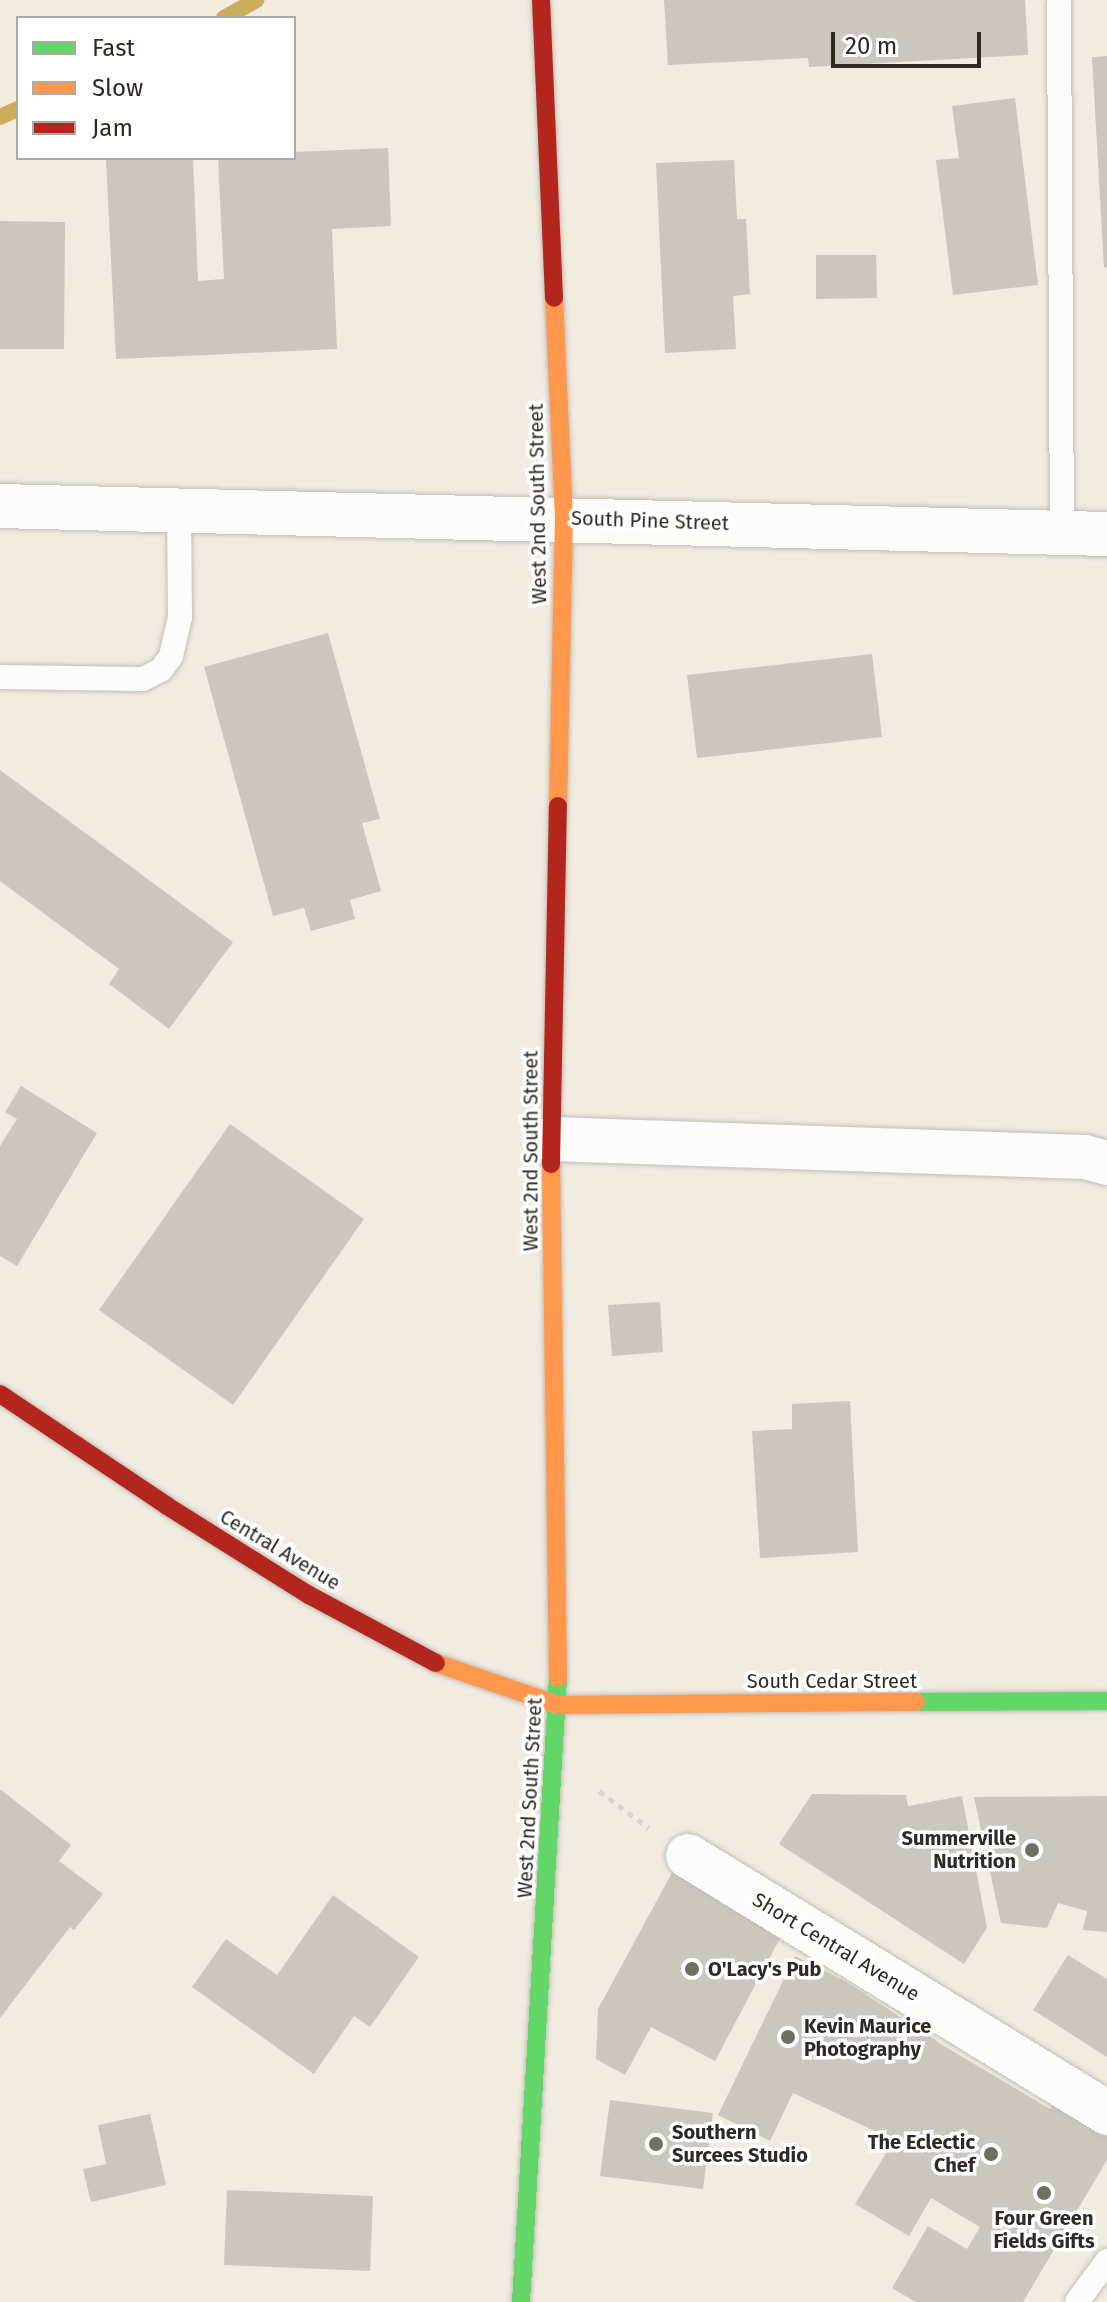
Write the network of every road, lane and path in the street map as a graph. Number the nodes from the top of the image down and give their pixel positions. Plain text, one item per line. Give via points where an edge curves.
1 (541, 0) edge
2 (1059, 3) dead end
3 (0, 506) edge
4 (179, 513) junction
5 (564, 518) junction
6 (1062, 532) junction
7 (1107, 534) edge
8 (0, 677) edge
9 (551, 1139) junction
10 (1107, 1163) edge
11 (0, 1394) edge
12 (1107, 1701) edge
13 (558, 1705) junction
14 (556, 1760) junction
15 (688, 1856) joint
16 (1107, 2113) edge
17 (1107, 2261) edge
18 (521, 2302) edge
19 (1077, 2302) edge

1 - 5 street, West 2nd South Street
2 - 6 lane
3 - 4 street, South Pine Street
4 - 5 street, South Pine Street
4 - 8 lane via 180,618 171,656 161,670 143,679
5 - 6 street, South Pine Street
5 - 9 street, West 2nd South Street
6 - 7 street, South Pine Street
9 - 10 street via 1085,1157
9 - 13 street, West 2nd South Street
11 - 13 street, Central Avenue via 309,1595 438,1664
12 - 13 street, South Cedar Street
13 - 14 street, West 2nd South Street
14 - 15 path
14 - 18 street, West 2nd South Street
15 - 16 street, Short Central Avenue
17 - 19 lane

